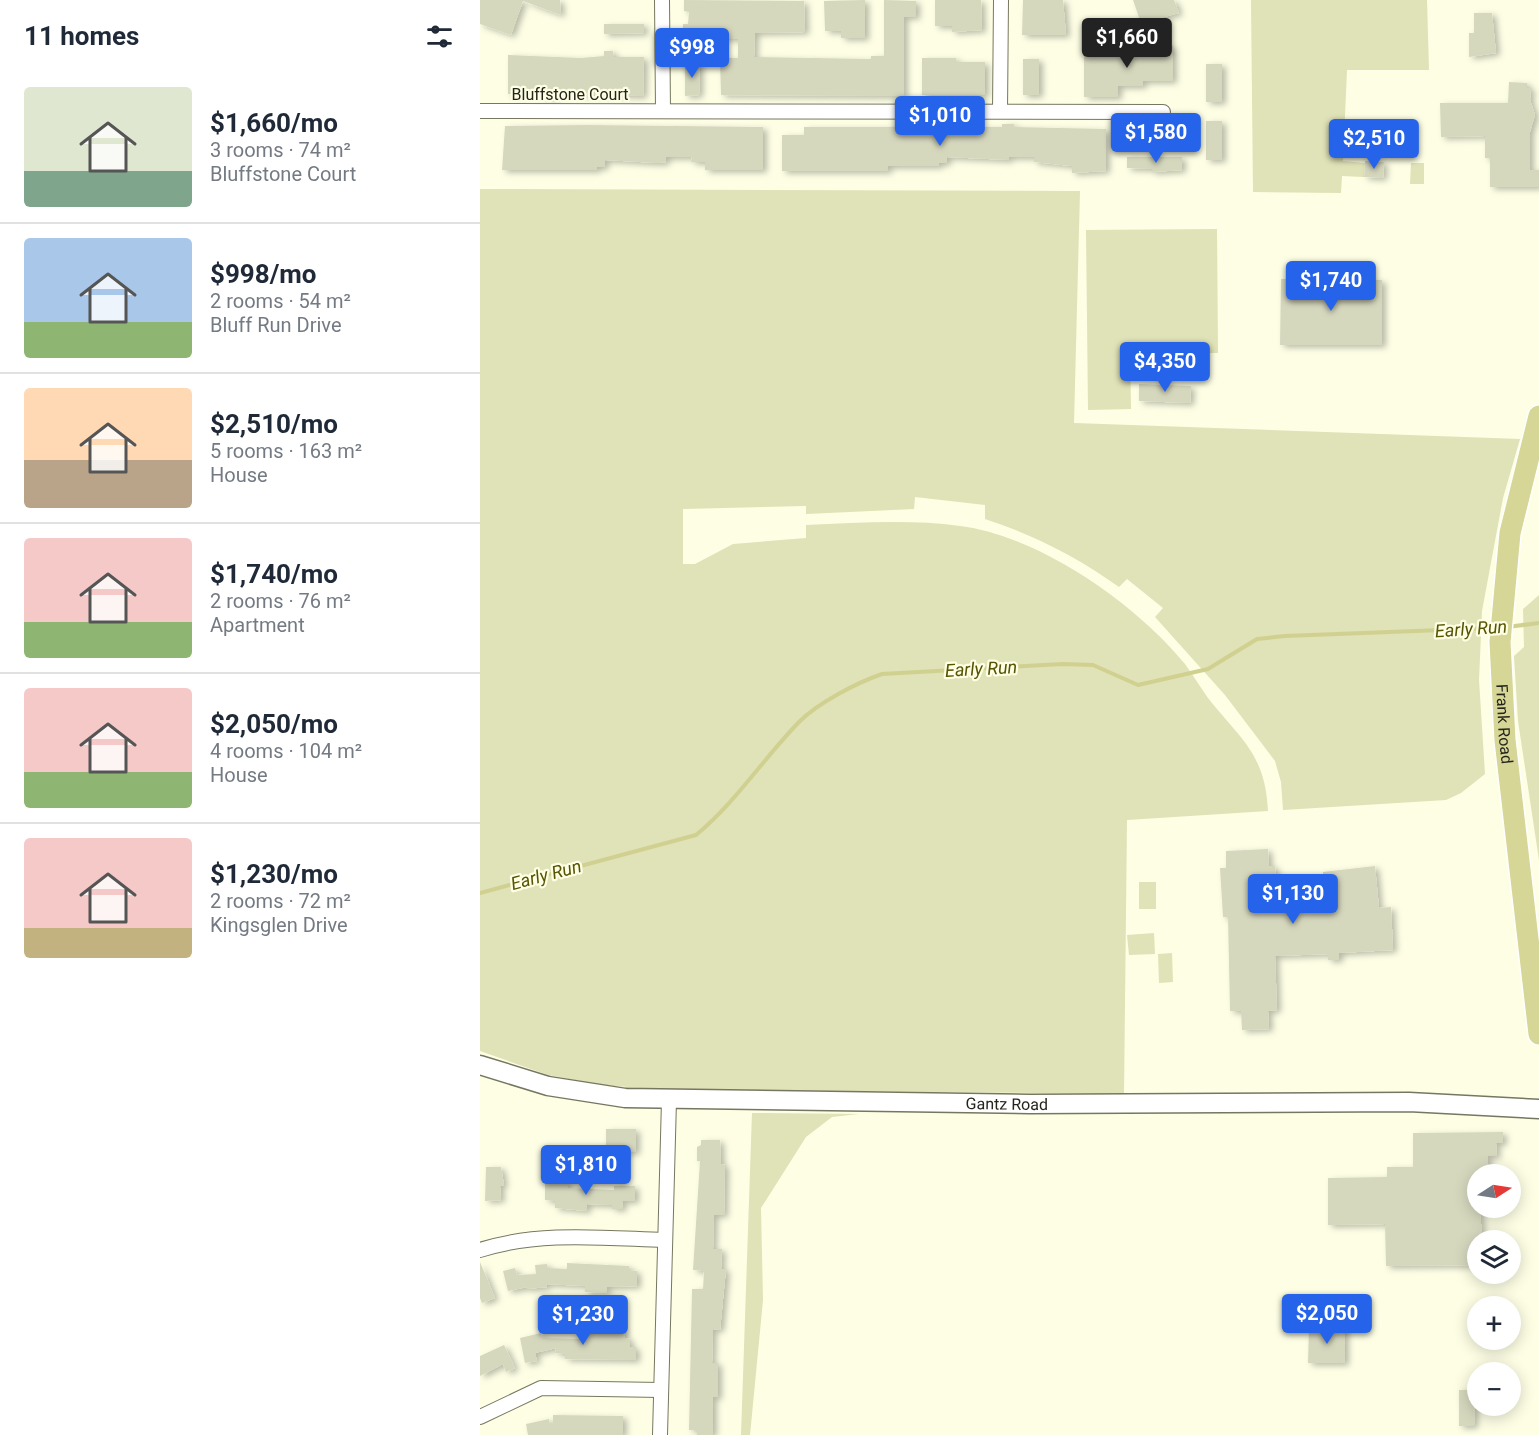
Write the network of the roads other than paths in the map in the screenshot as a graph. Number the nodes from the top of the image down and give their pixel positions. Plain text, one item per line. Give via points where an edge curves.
1 (662, 0) edge
2 (1001, 0) edge
3 (480, 111) edge
4 (663, 111) junction
5 (1000, 111) junction
6 (1163, 112) dead end
7 (1539, 416) edge
8 (1539, 1034) edge
9 (480, 1065) edge
10 (669, 1100) junction
11 (1539, 1109) edge
12 (664, 1240) junction
13 (480, 1250) edge
14 (661, 1390) junction
15 (480, 1417) edge
16 (660, 1435) edge

1 - 4 street
2 - 5 street
3 - 4 street, Bluffstone Court
4 - 5 street, Bluffstone Court
5 - 6 street, Bluffstone Court
7 - 8 main road, Frank Road via 1510,533 1500,642 1505,740
9 - 10 main road, Gantz Road via 526,1081 586,1094
10 - 11 main road, Gantz Road via 1030,1104 1409,1102
10 - 12 street
12 - 13 street via 560,1237 525,1239
12 - 14 street
14 - 15 street via 541,1388
14 - 16 street

